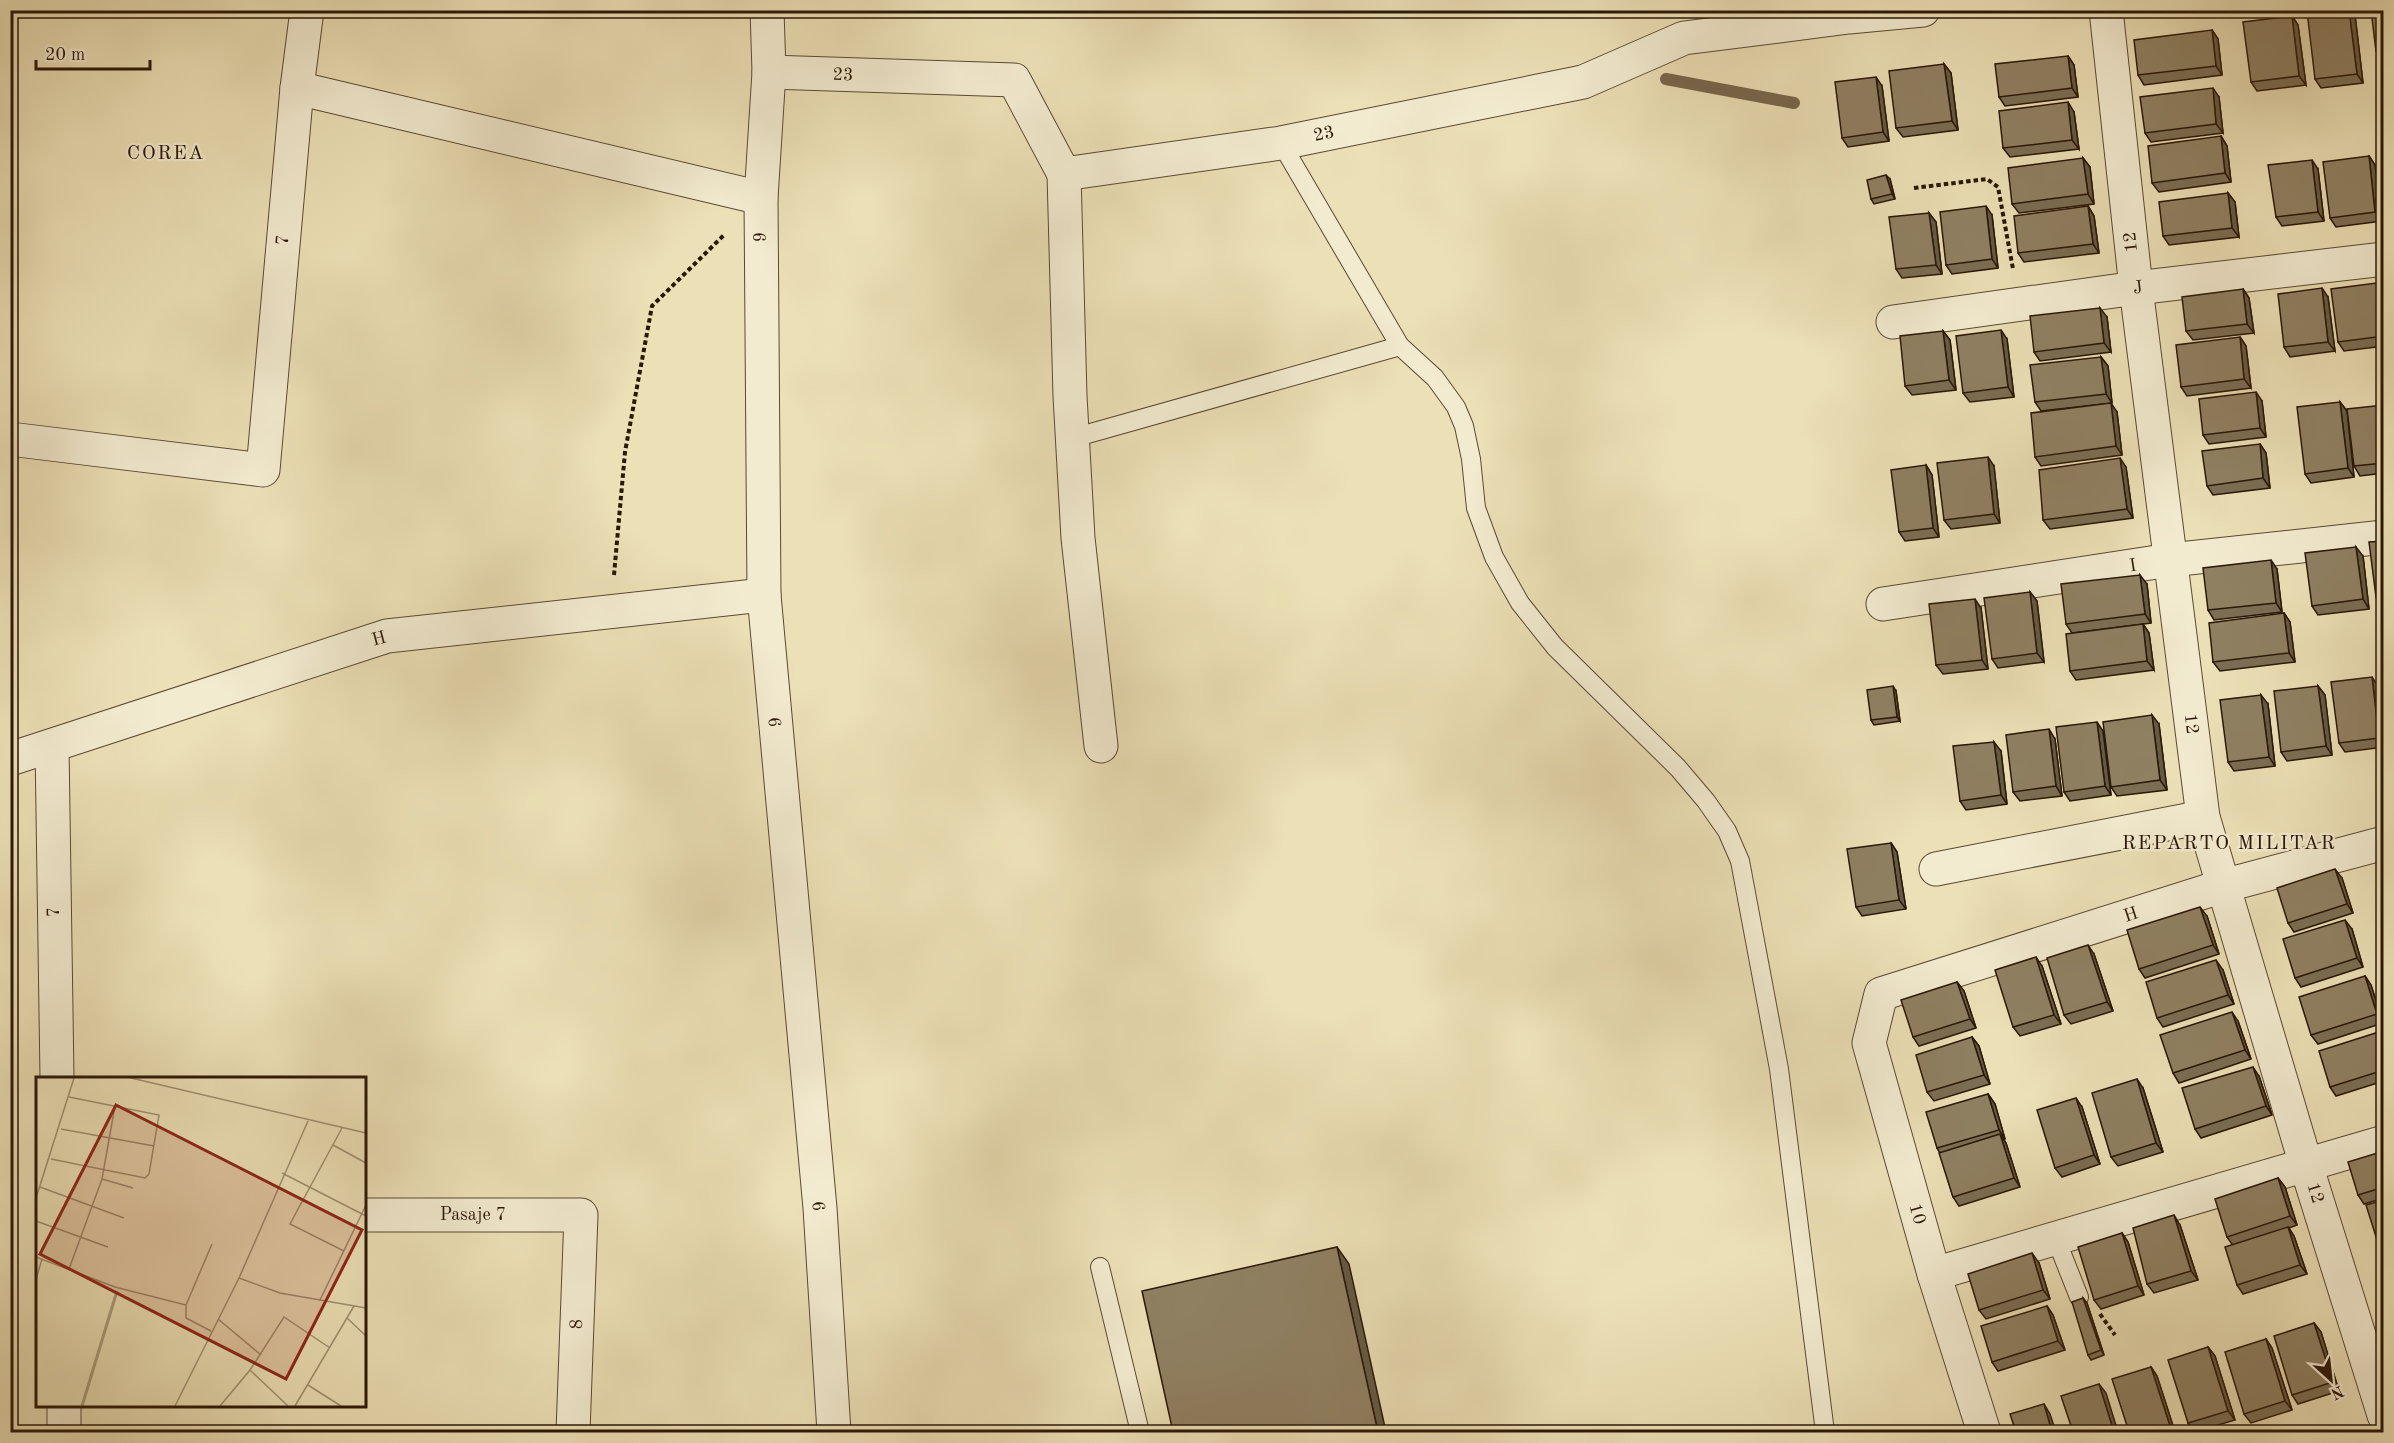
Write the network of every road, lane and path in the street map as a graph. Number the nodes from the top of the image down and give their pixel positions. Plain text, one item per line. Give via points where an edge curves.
1 (307, 10) edge
2 (767, 10) edge
3 (1923, 10) edge
4 (2106, 10) edge
5 (1849, 14) edge
6 (769, 72) junction
7 (297, 88) junction
8 (1281, 143) junction
9 (1064, 174) junction
10 (1914, 188) dead end
11 (761, 198) junction
12 (2384, 259) edge
13 (2013, 273) dead end
14 (2136, 288) junction
15 (1893, 322) dead end
16 (1400, 346) junction
17 (1073, 438) junction
18 (10, 439) edge
19 (2384, 537) edge
20 (2170, 560) junction
21 (764, 595) junction
22 (1883, 604) dead end
23 (611, 611) junction
24 (52, 746) junction
25 (1101, 746) dead end
26 (10, 759) edge
27 (2203, 817) junction
28 (2384, 843) edge
29 (1936, 869) dead end
30 (2223, 886) junction
31 (1881, 994) joint
32 (57, 1077) edge
33 (2384, 1142) edge
34 (2306, 1165) junction
35 (366, 1215) edge
36 (581, 1215) joint
37 (2056, 1239) junction
38 (1100, 1267) dead end
39 (1934, 1274) junction
40 (2079, 1297) edge
41 (64, 1407) edge
42 (2384, 1415) edge
43 (2384, 1431) edge
44 (64, 1432) edge
45 (573, 1432) edge
46 (834, 1432) edge
47 (1140, 1432) edge
48 (1825, 1432) edge
49 (1984, 1432) edge
50 (2379, 1432) edge

1 - 7 street, 7
2 - 6 street, 9
3 - 5 street, 23
4 - 14 street, 12
5 - 8 street, 23 via 1684,38 1583,82
6 - 9 street, 23 via 1014,80
6 - 11 street, 9
7 - 11 street
7 - 18 street, 7 via 263,470
8 - 9 street, 23
8 - 16 lane
9 - 17 street
10 - 13 path via 1987,179 1994,182
11 - 21 street, 9
11 - 23 path via 652,306 625,452
12 - 14 street, J
14 - 15 street, J
14 - 20 street, 12
16 - 17 lane
16 - 48 lane via 1435,378 1456,407 1471,459 1476,508 1494,557 1520,603 1555,647 1706,801 1727,831 1740,861 1779,1068
17 - 25 street via 1078,538
19 - 20 street, I
20 - 22 street, I
20 - 27 street, 12
21 - 23 street, H
21 - 46 street, 9 via 820,1208
23 - 24 street, H via 387,636
24 - 26 street, H
24 - 32 street, 7
27 - 29 street
27 - 30 street, 12
28 - 30 street, H
30 - 31 street, H
30 - 34 street, 12
31 - 39 street, 10 via 1869,1043
33 - 34 street
34 - 37 street
34 - 42 street, 12
35 - 36 street, Pasaje 7
36 - 45 street, 8
37 - 39 street
37 - 40 lane
38 - 47 lane
39 - 49 street, 10
41 - 44 street
43 - 50 street

